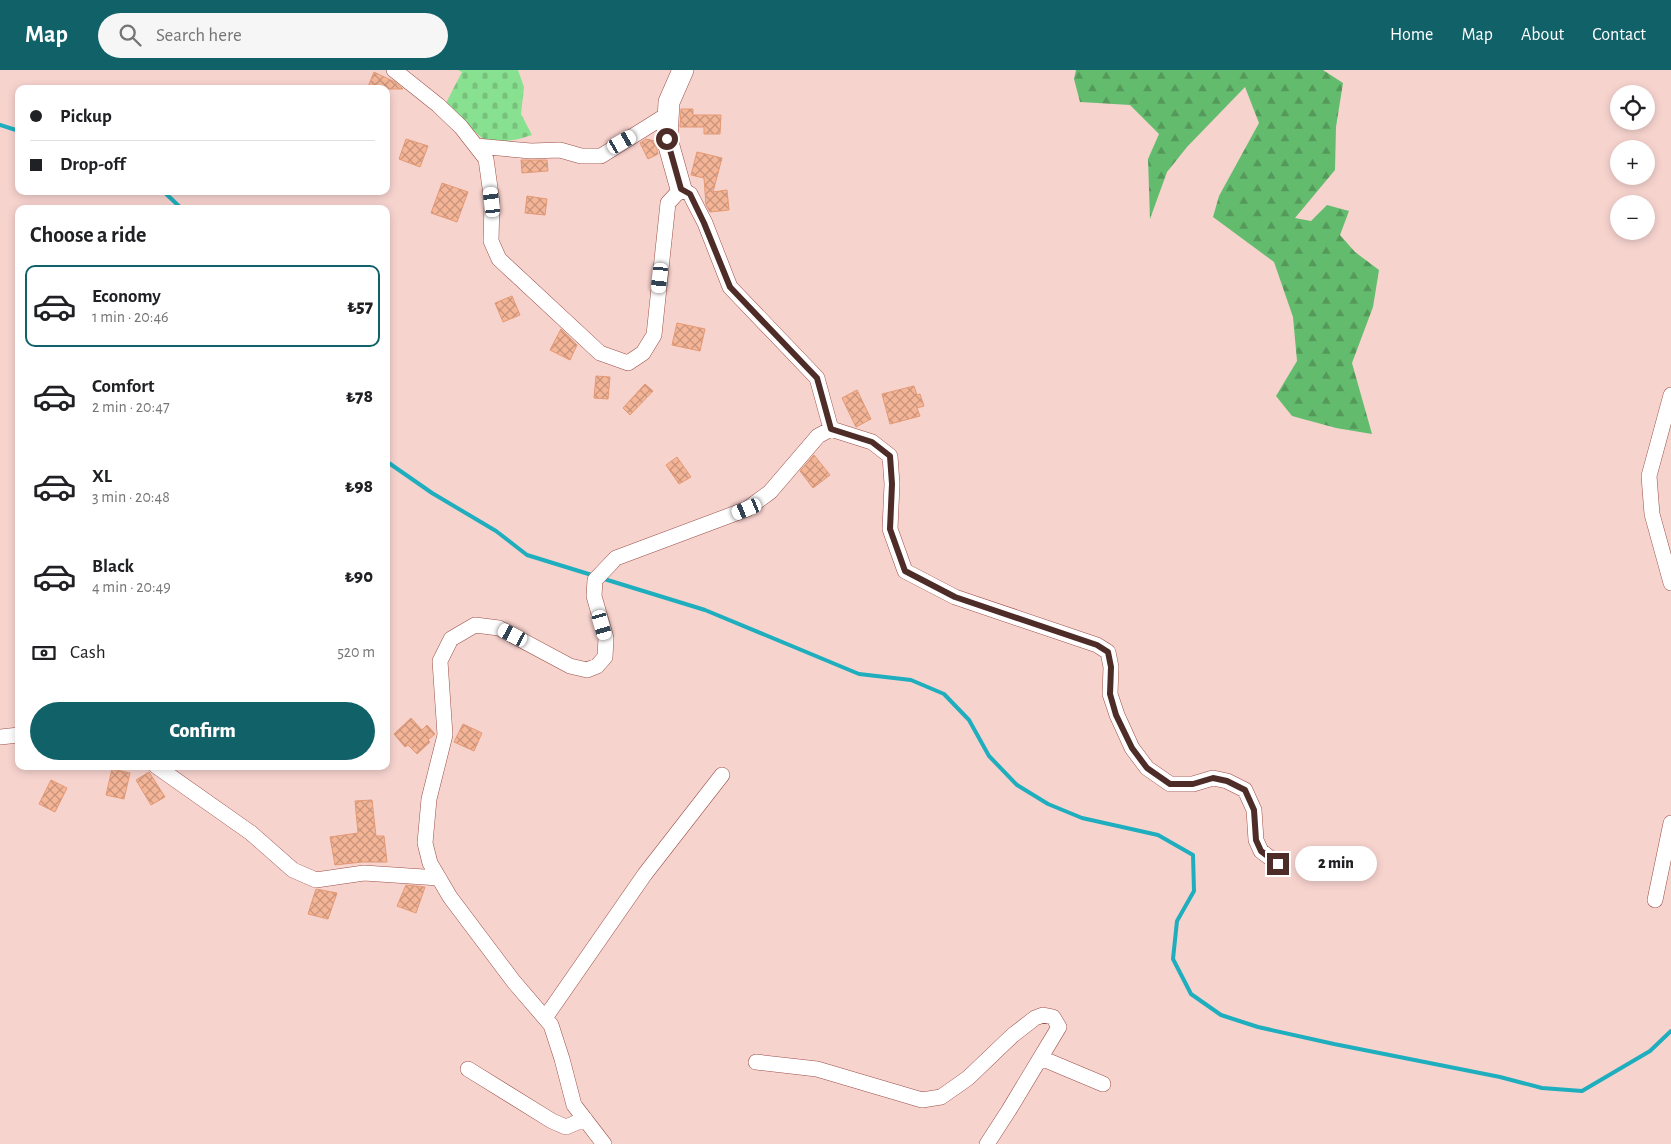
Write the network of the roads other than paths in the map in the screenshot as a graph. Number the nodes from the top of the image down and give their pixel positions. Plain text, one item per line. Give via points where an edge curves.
1 (394, 70) edge
2 (683, 70) edge
3 (668, 114) junction
4 (476, 146) junction
5 (681, 189) junction
6 (1671, 395) edge
7 (831, 429) junction
8 (1671, 583) edge
9 (15, 735) edge
10 (0, 737) edge
11 (162, 770) edge
12 (722, 775) dead end
13 (1671, 823) edge
14 (1278, 864) dead end
15 (439, 878) junction
16 (1655, 900) dead end
17 (544, 1018) junction
18 (1040, 1058) junction
19 (756, 1062) dead end
20 (468, 1069) dead end
21 (1103, 1084) dead end
22 (585, 1119) junction
23 (604, 1144) edge
24 (986, 1144) edge

1 - 4 street via 438,105
2 - 3 street via 668,102
3 - 4 street via 601,156 581,156 560,150 531,152
3 - 5 street via 667,139
4 - 5 street via 486,159 492,202 491,241 499,258 600,353 628,363 643,353 654,335 668,203
5 - 7 street via 690,194 730,287 817,378
6 - 8 street via 1649,476 1652,514
7 - 14 street via 872,442 890,456 890,529 905,571 955,597 1097,645 1108,652 1110,694 1116,715 1132,748 1147,768 1170,784 1193,784 1213,778 1245,790 1254,810 1256,840 1261,851
7 - 15 street via 818,436 770,492 747,509 616,558 595,580 594,596 606,638 605,657 598,666 587,670 570,666 499,628 475,625 451,639 440,661 445,735 429,799 424,843
9 - 10 street
11 - 15 street via 251,833 292,870 316,880 364,873
12 - 17 street via 645,874
13 - 16 street
15 - 17 street via 450,897
17 - 22 street via 551,1025 574,1105
18 - 19 street via 1059,1027 1053,1017 1043,1015 1013,1035 968,1078 941,1097 922,1100 817,1069
18 - 21 street
18 - 24 street
20 - 22 street via 566,1127
22 - 23 street

